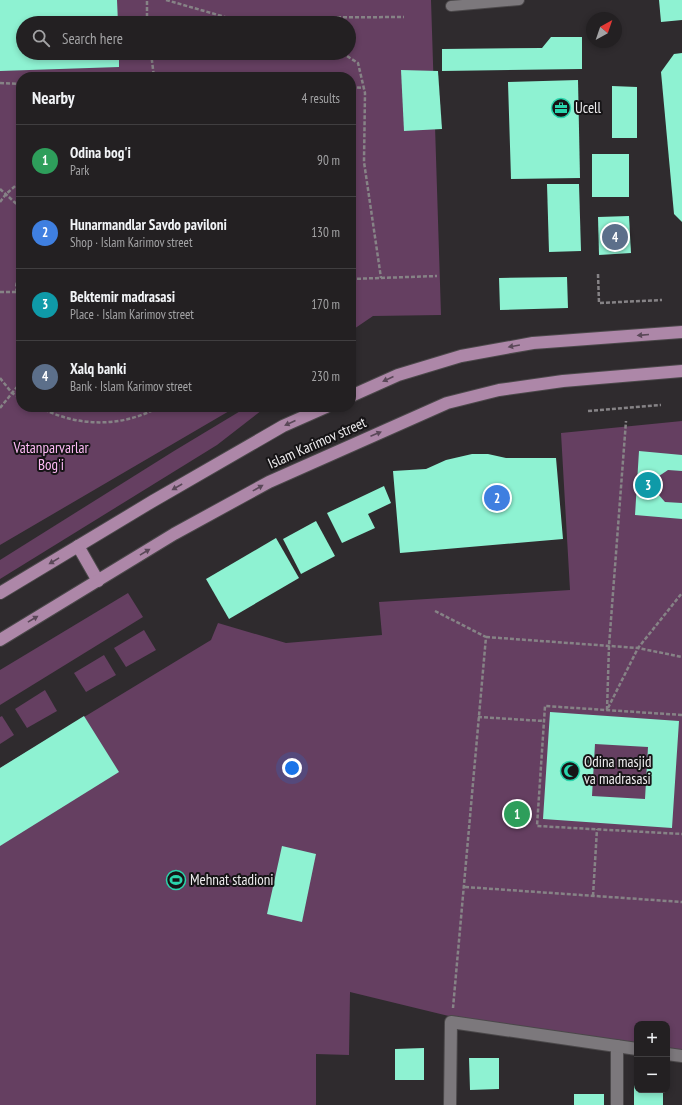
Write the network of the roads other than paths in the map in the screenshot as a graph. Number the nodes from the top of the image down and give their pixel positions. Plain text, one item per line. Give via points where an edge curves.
1 (519, 0) edge
2 (451, 6) dead end
3 (682, 332) edge
4 (682, 371) edge
5 (356, 394) edge
6 (315, 412) edge
7 (78, 546) junction
8 (98, 580) junction
9 (0, 593) edge
10 (0, 640) edge
11 (617, 1046) junction
12 (634, 1049) edge
13 (670, 1054) edge
14 (682, 1056) edge
15 (450, 1105) edge
16 (617, 1105) edge

1 - 2 lane
3 -> 5 main road, Islam Karimov street via 533,343 461,356 398,375
8 -> 4 main road, Islam Karimov street via 174,534 269,482 447,403 498,390 563,381
6 -> 7 main road, Islam Karimov street via 283,426
7 - 8 main road
7 -> 9 main road, Islam Karimov street
10 -> 8 main road, Islam Karimov street
11 - 12 street
11 - 15 street via 451,1022
11 - 16 street
13 - 14 street

